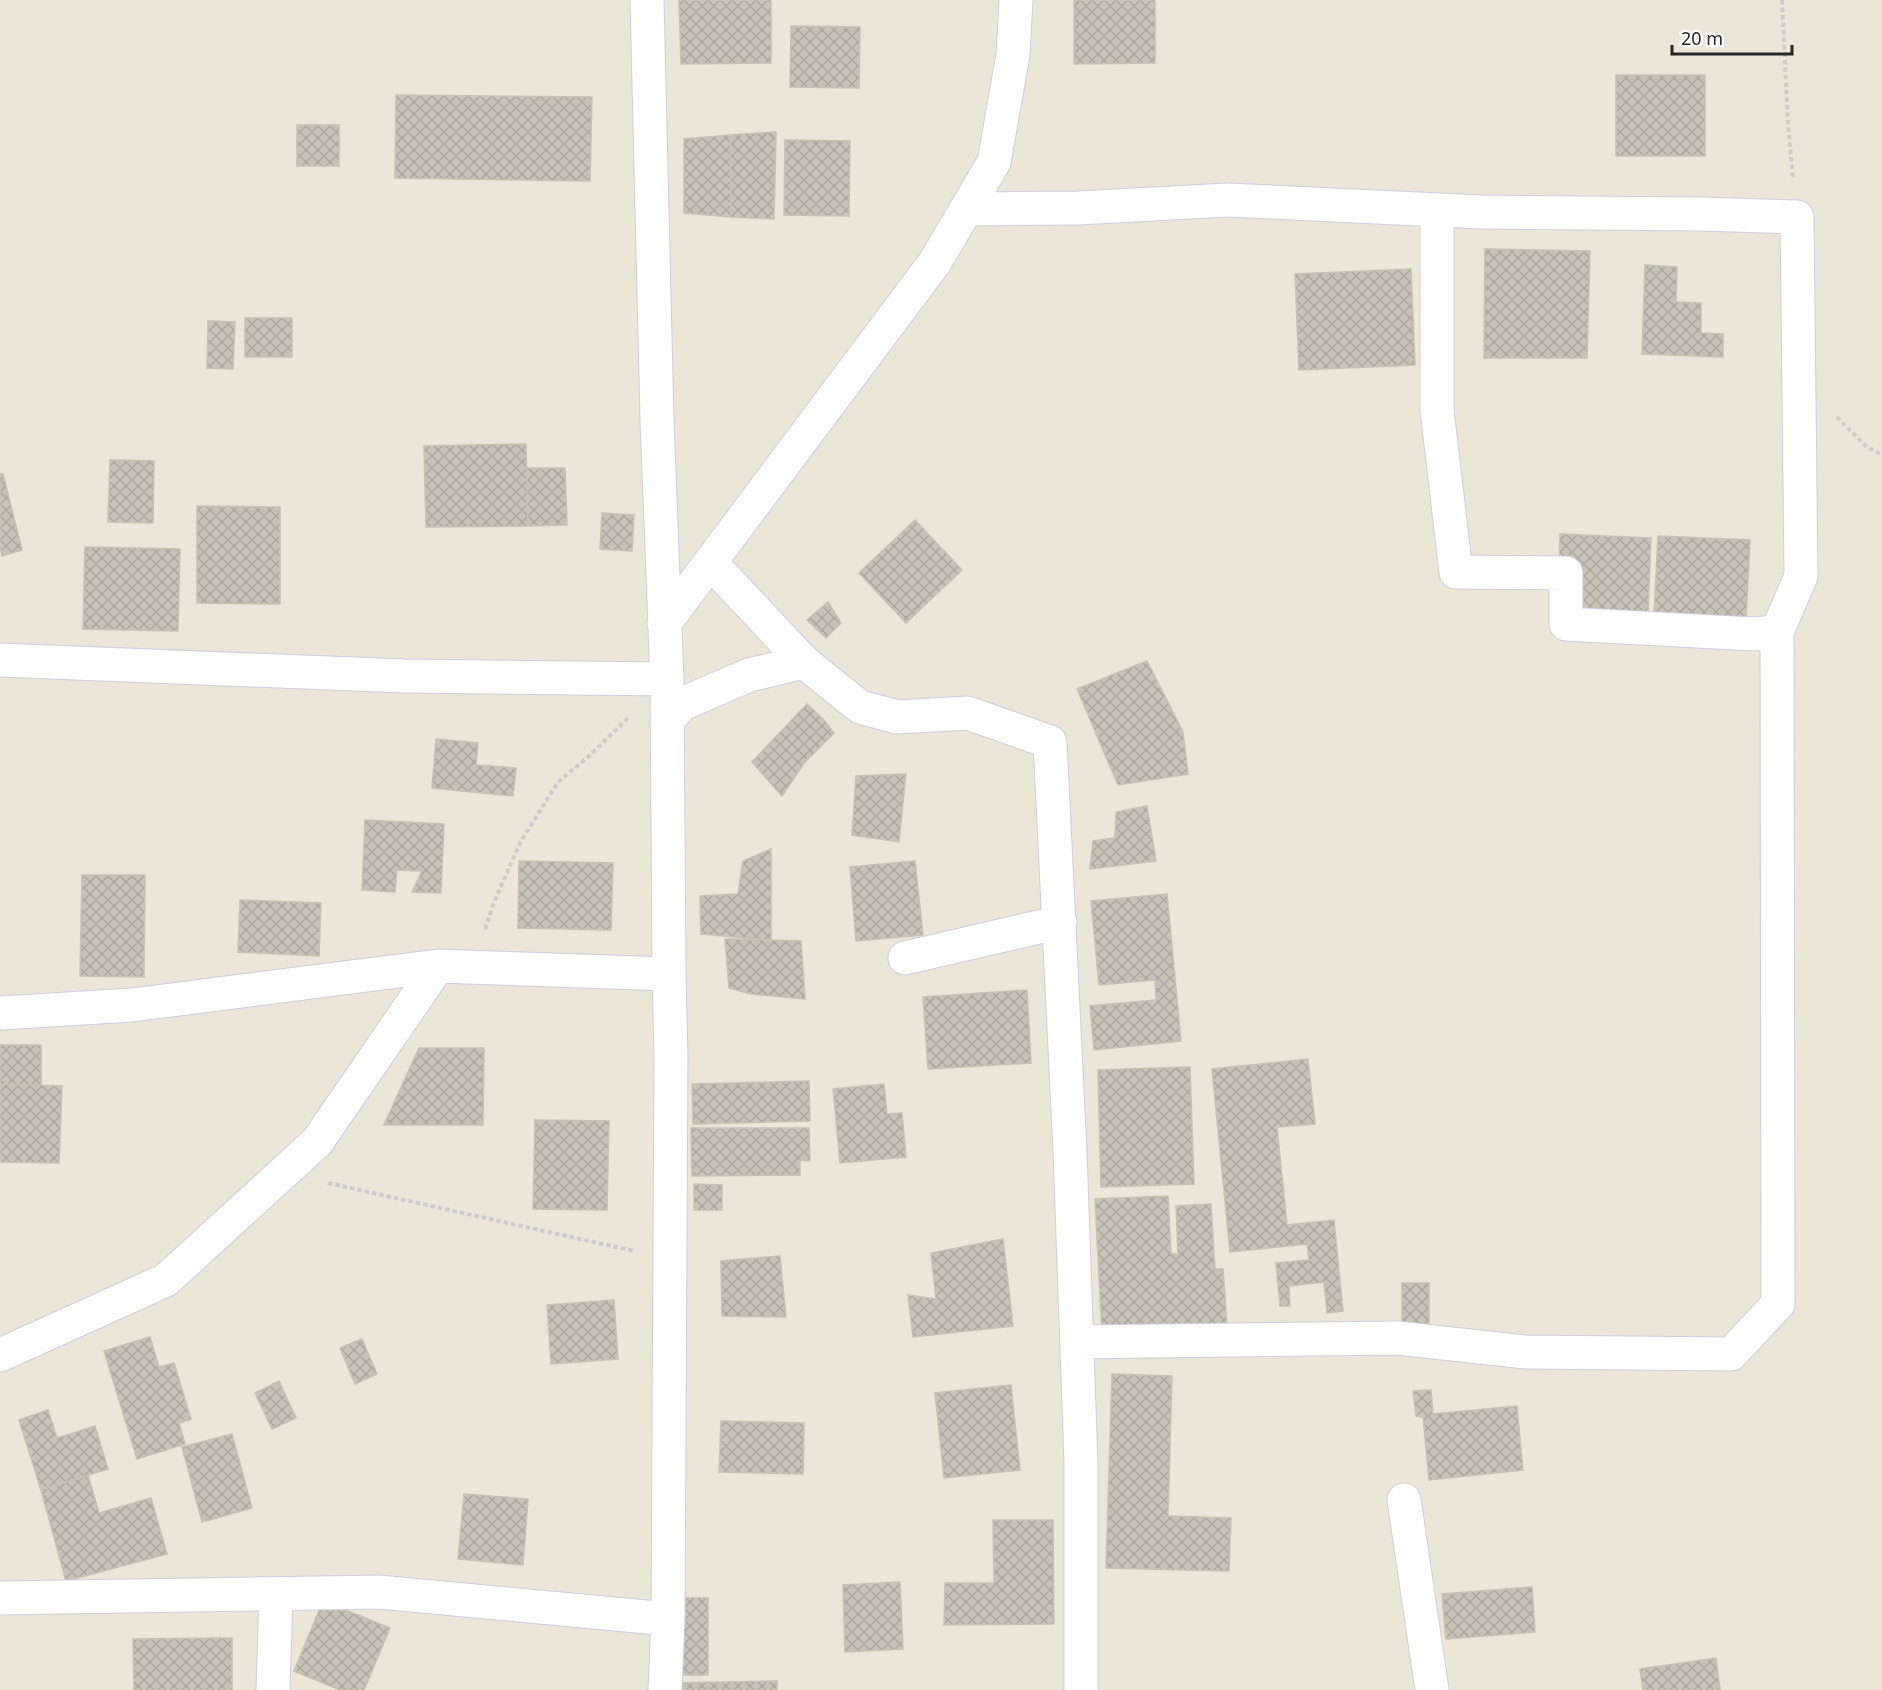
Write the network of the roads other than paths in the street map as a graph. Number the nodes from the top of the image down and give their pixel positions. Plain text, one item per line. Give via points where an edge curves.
1 (646, 0) edge
2 (1016, 0) edge
3 (966, 209) junction
4 (1437, 210) junction
5 (711, 563) junction
6 (664, 624) junction
7 (1778, 632) junction
8 (0, 660) edge
9 (804, 662) junction
10 (667, 679) junction
11 (667, 721) junction
12 (1060, 922) junction
13 (905, 958) dead end
14 (438, 966) junction
15 (669, 974) junction
16 (0, 1013) edge
17 (1077, 1342) junction
18 (0, 1355) edge
19 (1404, 1500) dead end
20 (276, 1593) junction
21 (0, 1598) edge
22 (668, 1619) junction
23 (273, 1690) edge
24 (666, 1690) edge
25 (1081, 1690) edge
26 (1432, 1690) edge

1 - 6 street
2 - 3 street via 1013,55 994,162
3 - 4 street via 1228,200
3 - 5 street via 935,262
4 - 7 street via 1437,410 1456,572 1566,573 1566,624
4 - 7 street via 1797,217 1801,576
5 - 6 street
5 - 9 street
6 - 10 street
7 - 17 street via 1778,1304 1731,1354 1526,1352 1396,1338
8 - 10 street via 404,676
9 - 11 street via 749,675 682,704
9 - 12 street via 860,707 897,717 968,713 1050,741
10 - 11 street
11 - 15 street
12 - 13 street
12 - 17 street
14 - 15 street
14 - 16 street via 132,1005
14 - 18 street via 318,1142 165,1280
15 - 22 street
17 - 25 street
19 - 26 street
20 - 21 street
20 - 22 street via 379,1592
20 - 23 street
22 - 24 street

